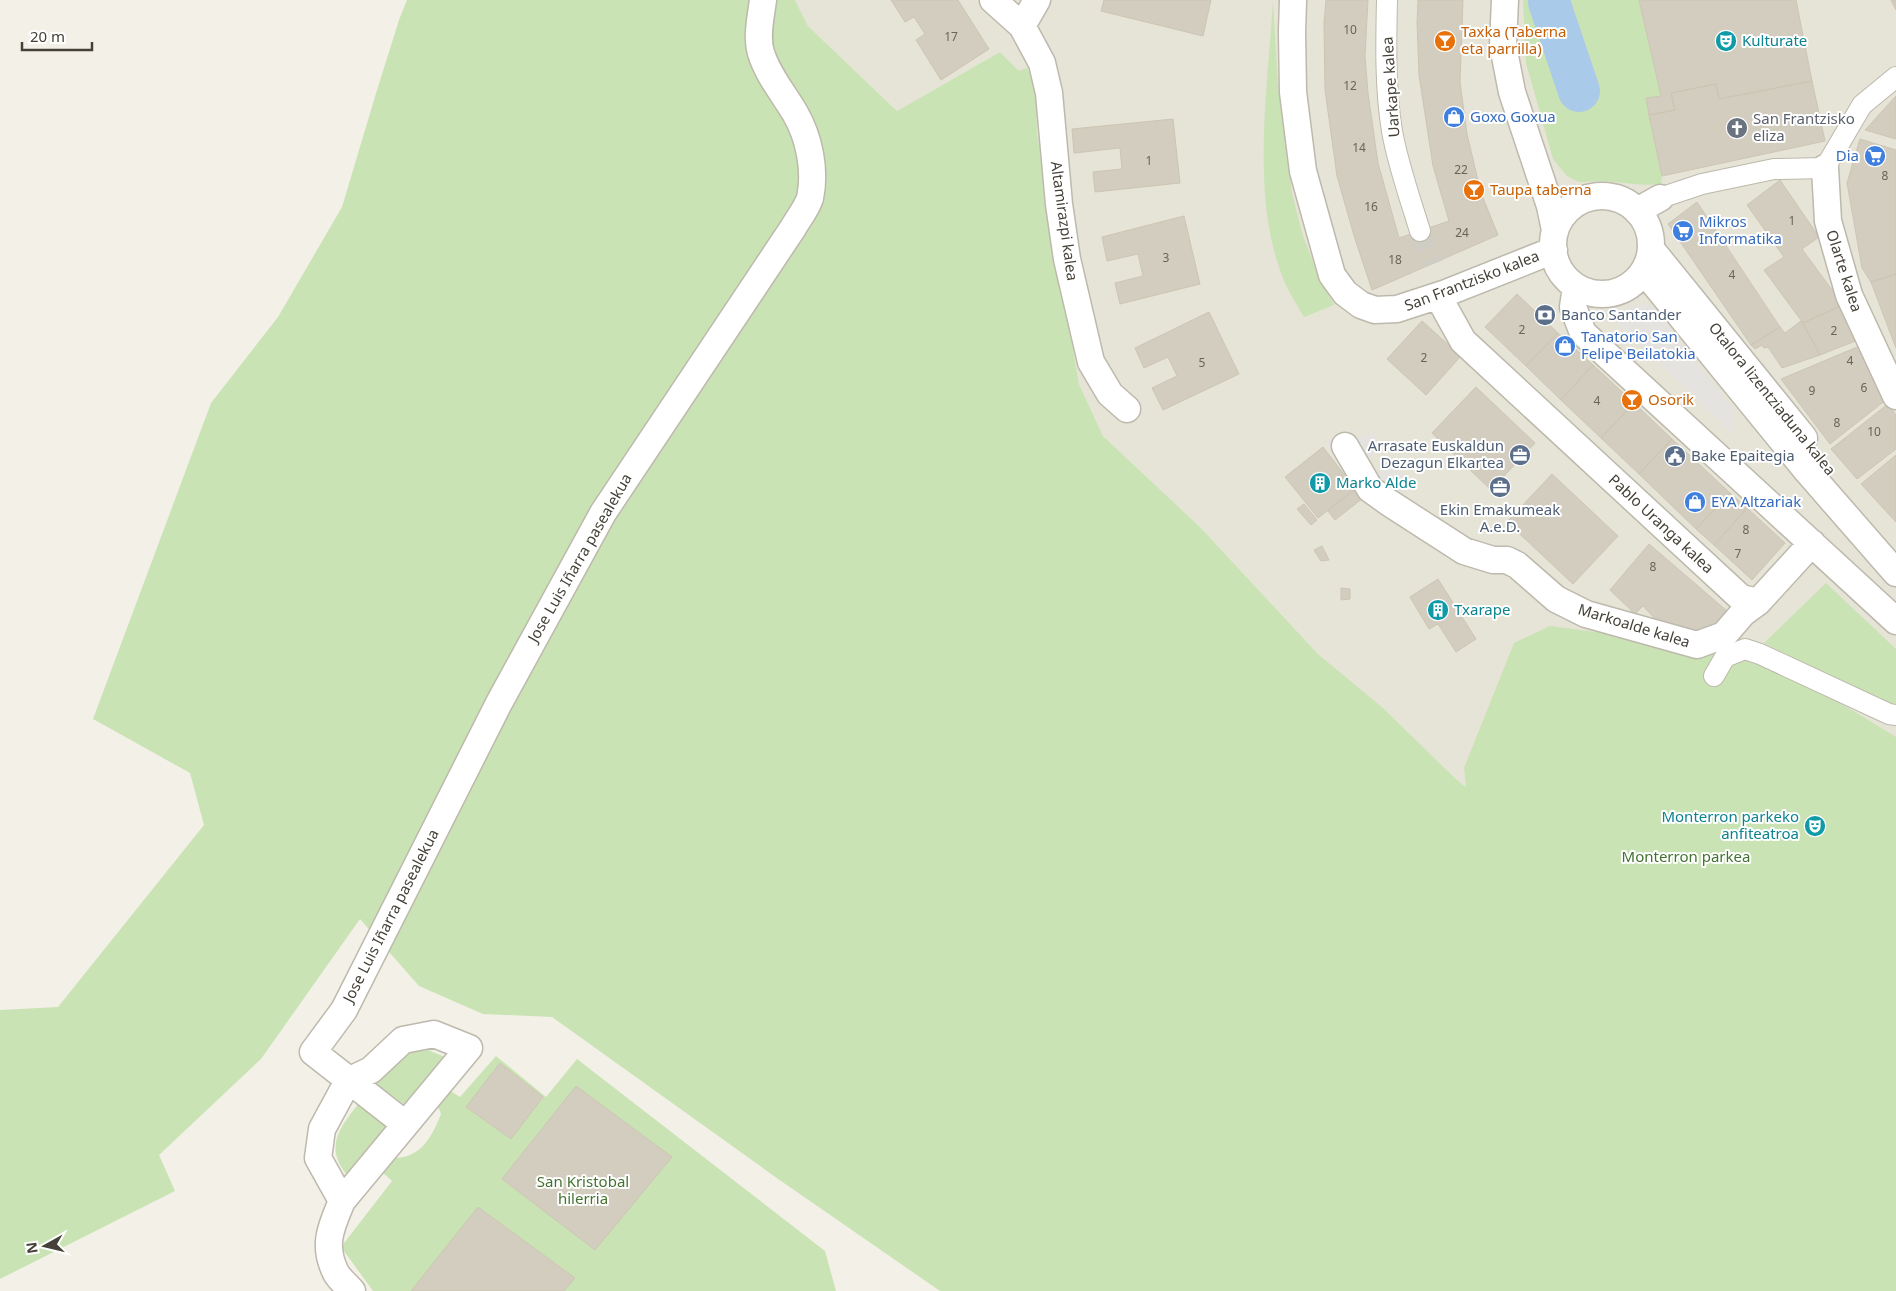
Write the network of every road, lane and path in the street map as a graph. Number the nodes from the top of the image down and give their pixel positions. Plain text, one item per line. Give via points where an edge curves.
1 (763, 0) edge
2 (993, 0) edge
3 (1037, 0) edge
4 (1294, 0) edge
5 (1387, 0) edge
6 (1505, 0) edge
7 (1515, 0) edge
8 (1022, 26) junction
9 (1896, 77) edge
10 (1825, 168) junction
11 (1660, 198) joint
12 (1576, 204) junction
13 (1637, 211) junction
14 (1420, 231) tunnel mouth
15 (1555, 240) junction
16 (1647, 260) junction
17 (1576, 287) junction
18 (1438, 296) junction
19 (1896, 396) edge
20 (1127, 409) dead end
21 (1345, 446) dead end
22 (1812, 543) junction
23 (1896, 548) edge
24 (1896, 573) edge
25 (1758, 602) junction
26 (1896, 621) edge
27 (1714, 676) dead end
28 (1896, 715) edge
29 (348, 1081) junction
30 (405, 1124) junction
31 (342, 1201) junction
32 (344, 1283) edge

1 - 29 street, Jose Luis Iñarra pasealekua via 760,52 806,134 812,168 810,199 603,513 498,703 344,1010 313,1052
2 - 8 street
3 - 8 street
4 - 18 street, San Frantzisko kalea via 1293,92 1304,171 1332,275 1345,293 1361,305 1375,310 1397,309
5 - 14 street, Uarkape kalea via 1386,48 1392,130
6 - 15 street via 1503,46 1512,92 1550,206
7 - 12 street via 1515,42 1522,84 1544,153
8 - 20 street, Altamirazpi kalea via 1042,63 1049,94 1067,259 1092,362 1110,394
9 - 10 street via 1862,105
10 - 11 street via 1774,169 1702,184
10 - 19 street, Olarte kalea via 1828,221 1849,295
11 - 13 street
12 - 13 street via 1608,196
12 - 15 street via 1564,215
13 - 16 street via 1648,228
15 - 17 street via 1556,261
15 - 18 street, San Frantzisko kalea
16 - 17 street via 1634,282 1621,290 1606,294 1590,293
16 - 23 street, Otalora lizentziaduna kalea
16 - 24 street, Otalora lizentziaduna kalea via 1808,471
17 - 22 street via 1573,308 1582,334
18 - 25 street, Pablo Uranga kalea via 1464,341 1741,598
21 - 25 street, Markoalde kalea via 1370,489 1388,502 1464,551 1516,565 1556,599 1586,614 1697,645 1724,636 1743,613
22 - 25 street
22 - 26 street
27 - 28 street via 1725,657 1745,649
29 - 30 street
29 - 30 street via 371,1070 403,1040 434,1034 469,1048
29 - 31 street via 322,1129 318,1158
30 - 31 street
31 - 32 street via 330,1231 329,1252

